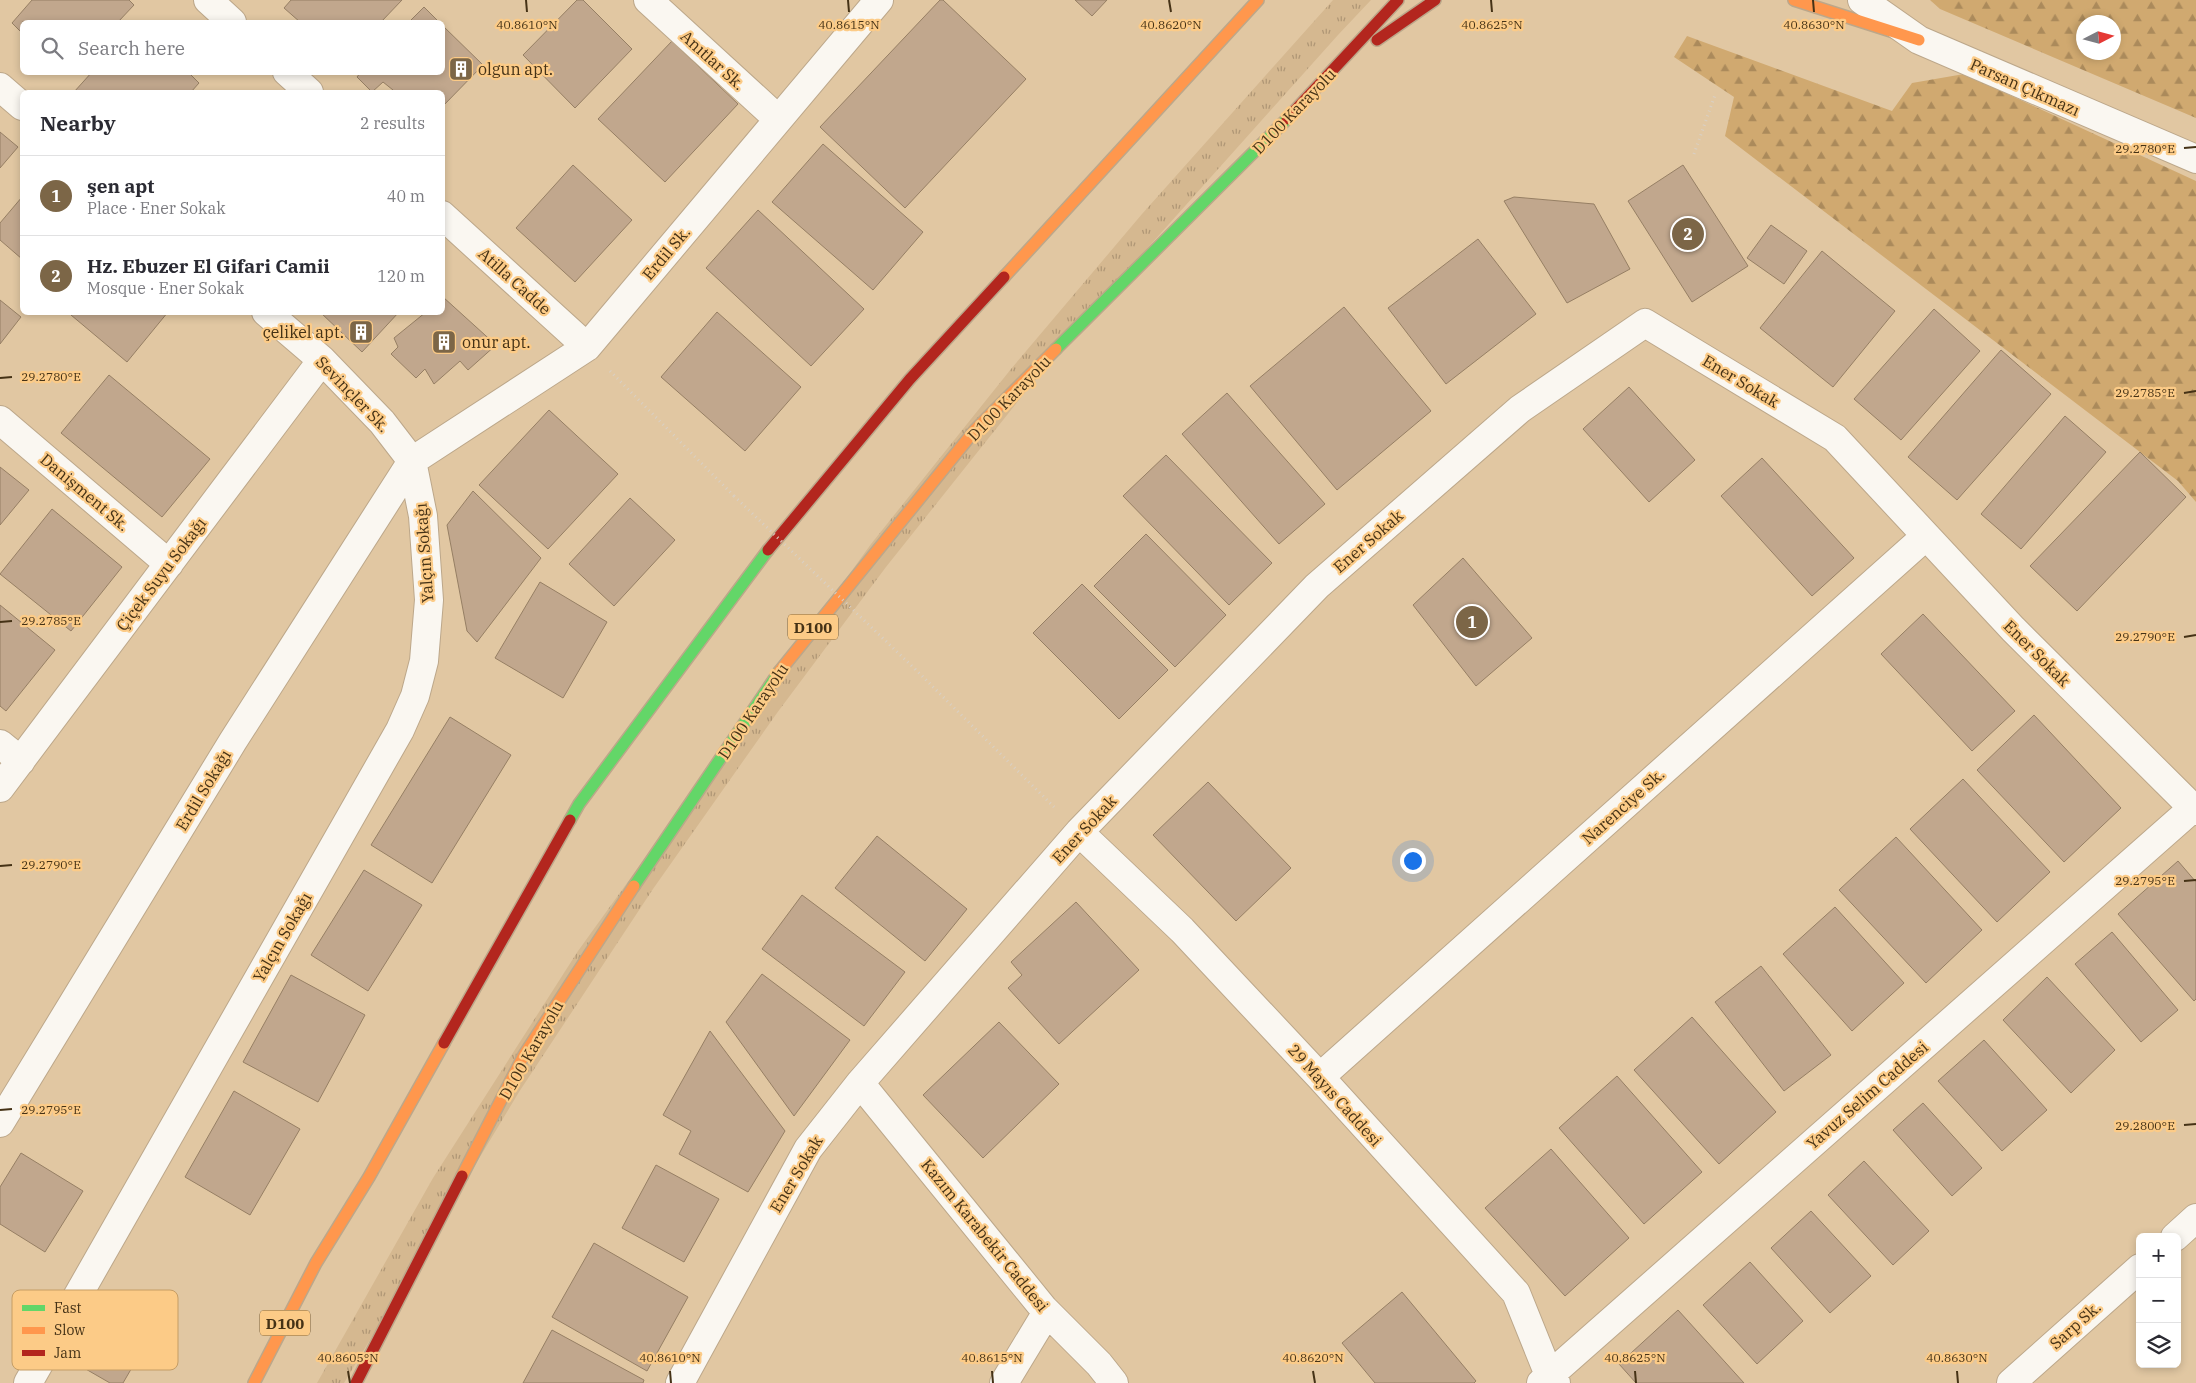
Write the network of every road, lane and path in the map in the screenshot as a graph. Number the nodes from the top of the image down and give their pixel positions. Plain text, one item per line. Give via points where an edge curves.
1 (208, 0) edge
2 (648, 0) edge
3 (880, 0) edge
4 (1258, 0) edge
5 (1398, 0) edge
6 (1435, 0) edge
7 (1794, 0) edge
8 (1858, 2) edge
9 (230, 20) edge
10 (1919, 40) junction
11 (290, 75) edge
12 (0, 87) edge
13 (307, 90) edge
14 (1715, 95) dead end
15 (1309, 97) junction
16 (20, 104) edge
17 (778, 119) junction
18 (1694, 154) dead end
19 (2196, 159) edge
20 (445, 218) edge
21 (270, 315) edge
22 (587, 347) junction
23 (322, 360) junction
24 (0, 420) edge
25 (412, 461) junction
26 (1926, 536) junction
27 (169, 564) junction
28 (10, 752) edge
29 (0, 788) edge
30 (2195, 809) edge
31 (1079, 832) junction
32 (1320, 1077) junction
33 (860, 1083) junction
34 (0, 1123) edge
35 (2196, 1218) edge
36 (2179, 1233) edge
37 (316, 1263) junction
38 (2136, 1272) edge
39 (81, 1290) edge
40 (1047, 1312) junction
41 (261, 1344) dead end
42 (35, 1370) edge
43 (1549, 1380) edge
44 (2016, 1381) edge
45 (28, 1383) edge
46 (254, 1383) edge
47 (356, 1383) edge
48 (680, 1383) edge
49 (1004, 1383) edge
50 (1114, 1383) edge

1 - 9 street
2 - 17 street, Anıtlar Sk.
3 - 17 street, Erdil Sk.
4 - 37 highway, D100 via 910,380 764,555 579,804 369,1177
5 - 15 highway, D100 Karayolu / D100
6 - 15 highway via 1350,60
7 - 10 highway
8 - 10 street, Parsan Çıkmazı
10 - 19 street, Parsan Çıkmazı
11 - 13 street
12 - 16 street
14 - 18 path
15 - 47 highway, D100 Karayolu / D100 via 975,430 789,657 624,900 524,1055
17 - 22 street, Erdil Sk.
20 - 22 street, Atilla Cadde
21 - 23 street, Sevinçler Sk.
22 - 25 street, Erdil Sk.
22 - 31 path, bridge via 734,496
23 - 25 street, Sevinçler Sk. via 382,422
23 - 27 street, Çiçek Suyu Sokağı
24 - 27 street, Danişment Sk.
25 - 34 street, Erdil Sokağı via 233,741
25 - 39 street, Yalçın Sokağı via 423,516 429,600 424,661 415,696 400,730
26 - 30 street, Ener Sokak via 2013,629
26 - 31 street, Ener Sokak via 1835,438 1644,323 1520,409 1317,586
26 - 32 street, Narenciye Sk.
27 - 28 street, Çiçek Suyu Sokağı
28 - 29 street, Çiçek Suyu Sokağı
30 - 43 street, Yavuz Selim Caddesi
31 - 32 street, 29 Mayıs Caddesi via 1182,930
31 - 33 street, Ener Sokak
32 - 43 street, 29 Mayıs Caddesi via 1516,1294
33 - 40 street, Kazım Karabekir Caddesi
33 - 48 street, Ener Sokak via 808,1149
35 - 36 street
37 - 41 highway
37 - 46 highway, D100
38 - 44 street, Sarp Sk.
40 - 49 street
40 - 50 street, Kazım Karabekir Caddesi
42 - 45 street, Yalçın Sokağı

